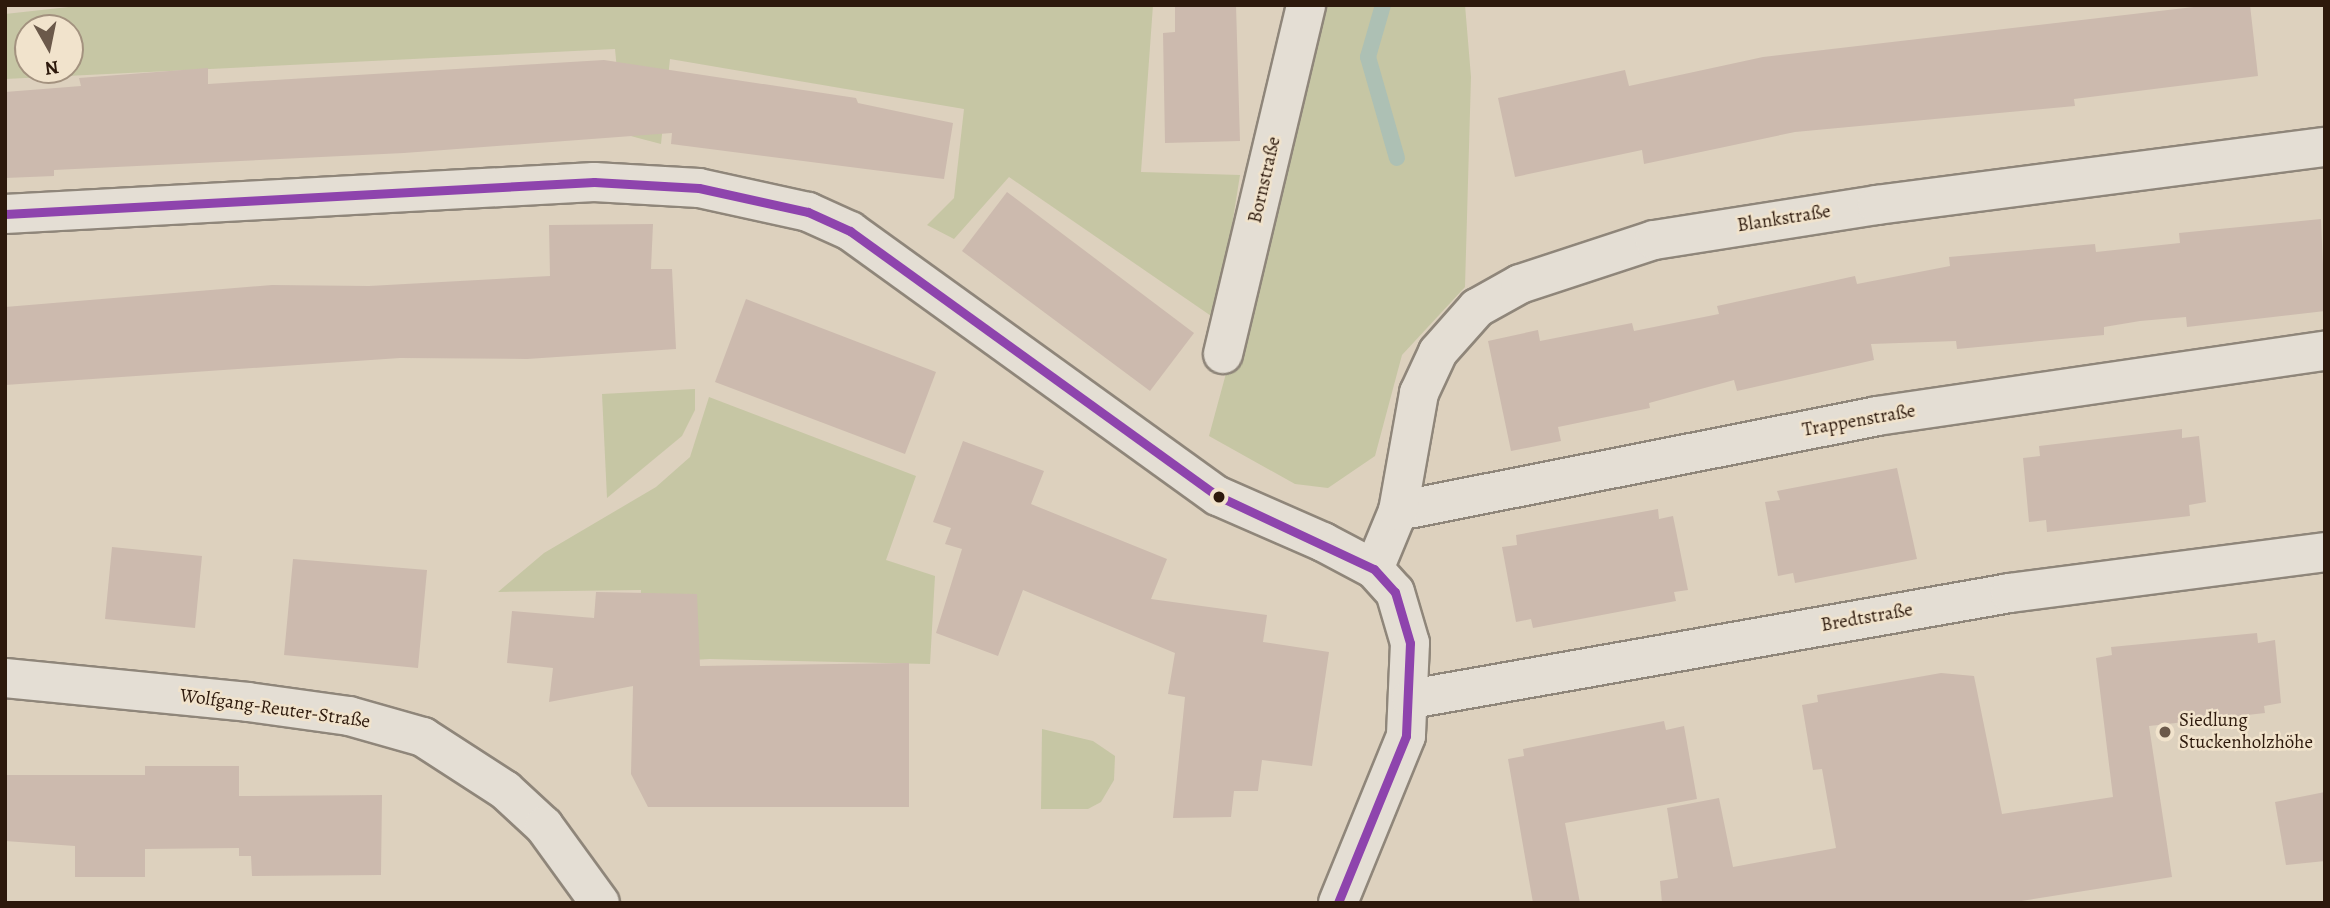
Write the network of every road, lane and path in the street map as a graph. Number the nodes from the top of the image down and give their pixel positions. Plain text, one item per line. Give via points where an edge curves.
1 (1306, 5) edge
2 (2325, 147) edge
3 (5, 214) edge
4 (2325, 351) edge
5 (1223, 354) dead end
6 (1398, 511) junction
7 (2325, 552) edge
8 (1374, 569) junction
9 (5, 678) edge
10 (1411, 699) junction
11 (600, 903) edge
12 (1338, 903) edge

1 - 5 street, Bornstraße
2 - 6 street, Blankstraße via 1877,205 1654,240 1520,284 1477,308 1438,352 1419,393
3 - 8 street via 580,182 699,188 808,212 850,231 1218,496
4 - 6 street, Trappenstraße via 1877,416
6 - 8 street, Blankstraße
7 - 10 street, Bredtstraße via 2010,593
8 - 10 street via 1395,592 1405,617
9 - 11 street, Wolfgang-Reuter-Straße via 349,716 423,737 505,790 544,826
10 - 12 street via 1406,736

